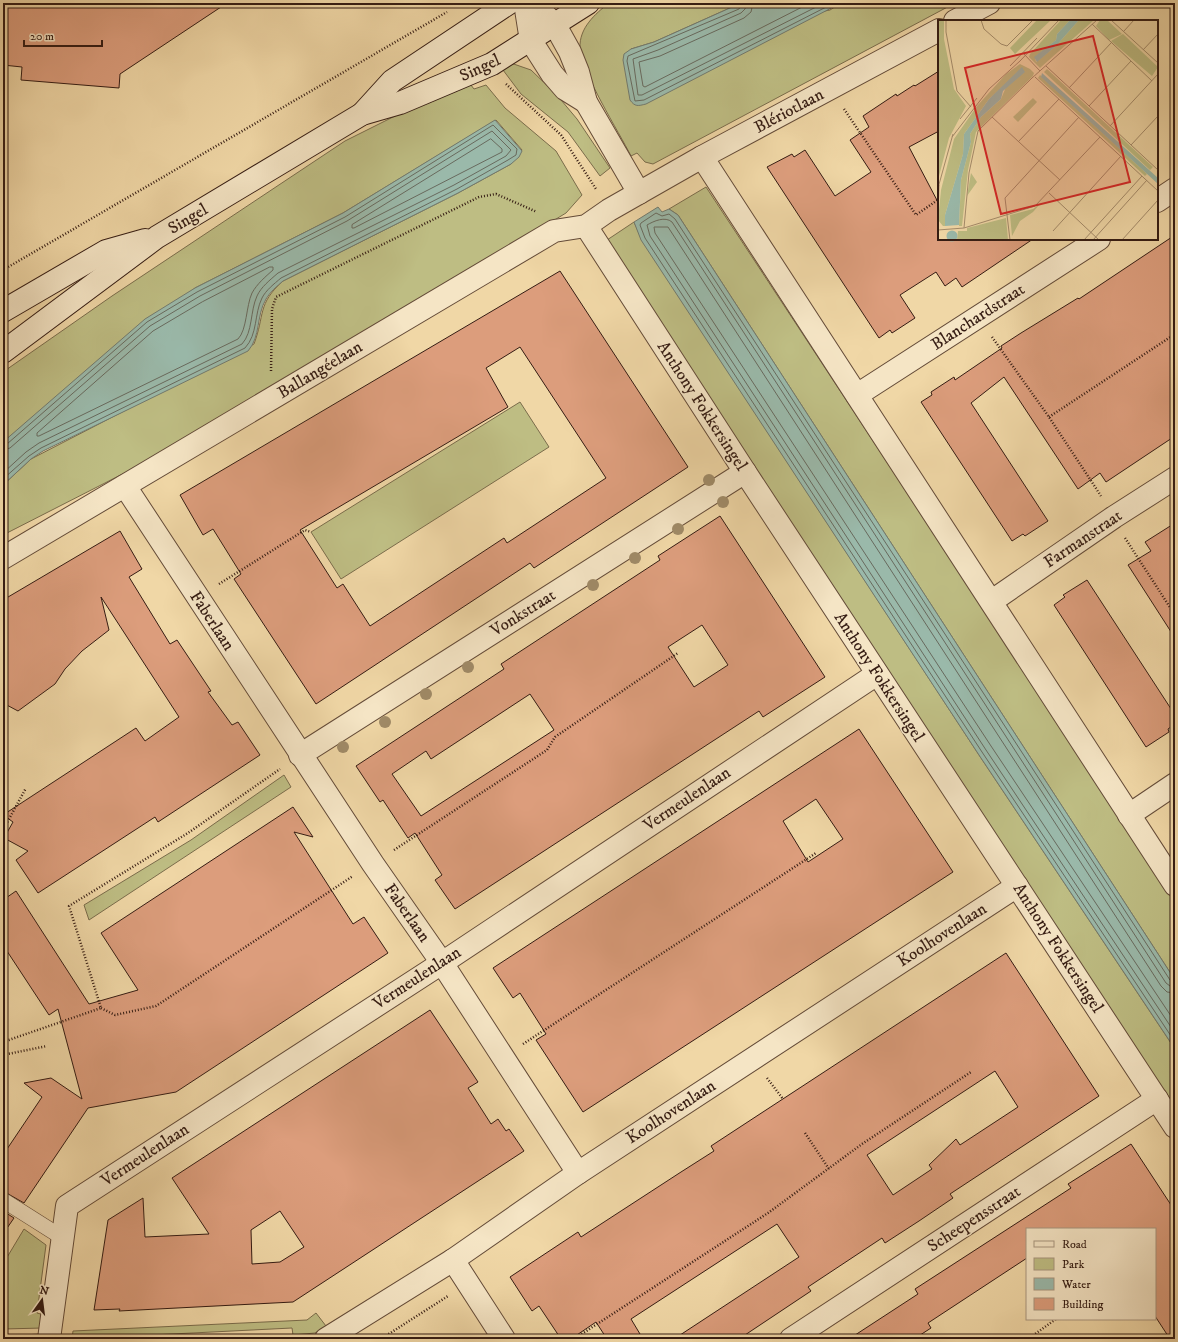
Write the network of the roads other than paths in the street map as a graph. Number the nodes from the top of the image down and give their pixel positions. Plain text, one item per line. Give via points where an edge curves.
1 (509, 3) edge
2 (525, 3) edge
3 (532, 3) edge
4 (588, 3) edge
5 (989, 3) edge
6 (957, 20) edge
7 (555, 25) junction
8 (938, 31) edge
9 (531, 41) junction
10 (586, 102) junction
11 (362, 114) junction
12 (702, 157) junction
13 (1175, 189) edge
14 (639, 193) junction
15 (1158, 200) edge
16 (586, 226) junction
17 (157, 237) junction
18 (1097, 240) edge
19 (3, 311) edge
20 (3, 352) edge
21 (857, 395) junction
22 (745, 472) junction
23 (1175, 478) edge
24 (125, 486) junction
25 (3, 558) edge
26 (992, 601) junction
27 (877, 674) junction
28 (300, 755) junction
29 (1175, 784) edge
30 (1129, 815) junction
31 (1175, 885) edge
32 (1017, 886) junction
33 (442, 963) junction
34 (1157, 1099) junction
35 (1175, 1127) edge
36 (578, 1173) junction
37 (3, 1200) edge
38 (63, 1238) junction
39 (453, 1260) junction
40 (50, 1339) edge
41 (326, 1339) edge
42 (504, 1339) edge
43 (791, 1339) edge

1 - 11 street, Singel via 392,81
2 - 9 street
3 - 7 street
4 - 7 street, Singel
5 - 6 street
7 - 9 street, Singel
7 - 10 street via 570,52
8 - 12 street, Blériotlaan
9 - 10 street via 565,89
9 - 11 street, Singel via 492,64 400,102
10 - 14 street
11 - 17 street, Singel
12 - 14 street, Blériotlaan
12 - 21 street
13 - 15 street
14 - 16 street, Ballangéelaan
16 - 22 street, Anthony Fokkersingel
16 - 24 street, Ballangéelaan via 554,231
17 - 19 street, Singel via 106,251
17 - 20 street, Singel
18 - 21 street, Blanchardstraat
21 - 26 street via 924,501
22 - 27 street, Anthony Fokkersingel
22 - 28 street, Vonkstraat
23 - 26 street, Farmanstraat
24 - 25 street, Ballangéelaan
24 - 28 street, Faberlaan
26 - 30 street
27 - 32 street, Anthony Fokkersingel
27 - 33 street, Vermeulenlaan
28 - 33 street, Faberlaan
29 - 30 street
30 - 31 street
32 - 34 street, Anthony Fokkersingel
32 - 36 street, Koolhovenlaan
33 - 36 street, Faberlaan
33 - 38 street, Vermeulenlaan via 67,1206
34 - 35 street, Anthony Fokkersingel
34 - 43 street, Scheepensstraat
36 - 39 street, Koolhovenlaan
37 - 38 lane
38 - 40 street, Vermeulenlaan
39 - 41 street, Koolhovenlaan
39 - 42 street

